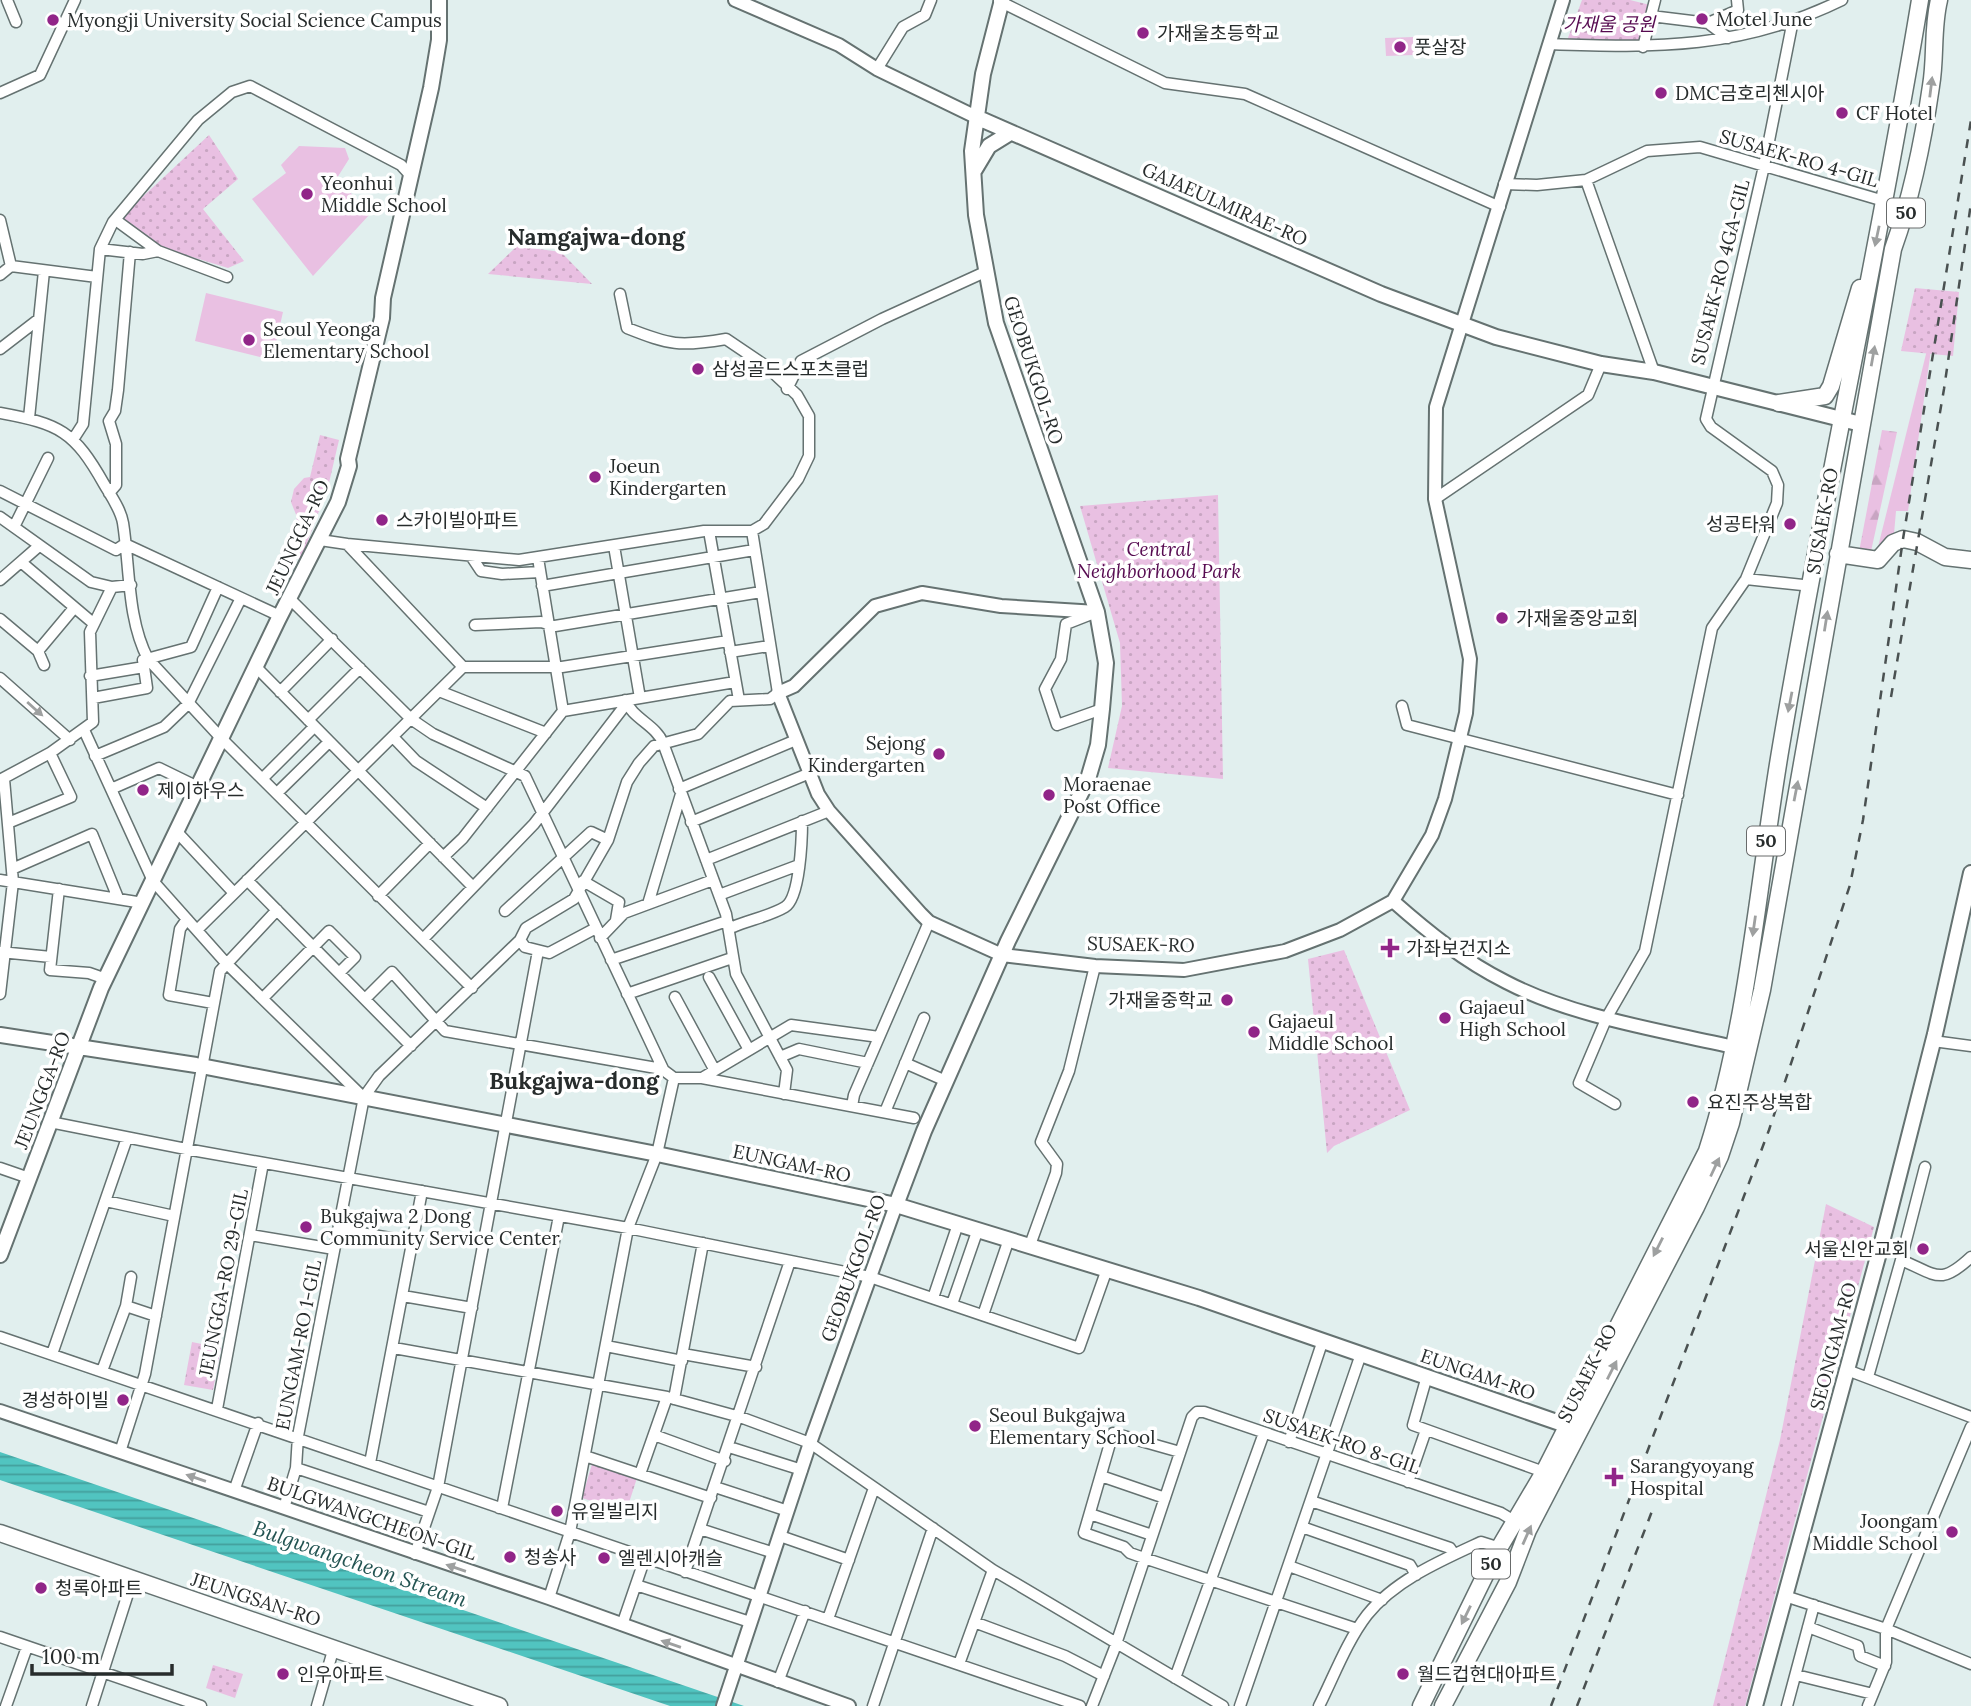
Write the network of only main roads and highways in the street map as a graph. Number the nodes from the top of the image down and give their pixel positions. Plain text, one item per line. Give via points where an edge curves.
1 (439, 0) edge
2 (1920, 0) edge
3 (1939, 0) edge
4 (1000, 1) edge
5 (976, 117) junction
6 (1010, 133) junction
7 (972, 175) junction
8 (1870, 267) junction
9 (1779, 403) junction
10 (1844, 420) junction
11 (1861, 424) junction
12 (1838, 554) junction
13 (1971, 560) edge
14 (1971, 873) edge
15 (0, 1035) edge
16 (78, 1047) junction
17 (1742, 1049) junction
18 (896, 1205) junction
19 (0, 1255) edge
20 (1574, 1428) junction
21 (0, 1533) edge
22 (499, 1706) edge
23 (1421, 1706) edge
24 (1443, 1706) edge
25 (1755, 1706) edge

1 - 16 main road, JEUNGGA-RO via 439,40 413,177 338,502 106,979
2 -> 8 main road, SUSAEK-RO / 50
11 -> 3 main road, SUSAEK-RO / 50 via 1893,249 1913,187 1932,83 1933,26
4 - 5 main road, GEOBUKGOL-RO
5 - 6 main road, GAJAEULMIRAE-RO
5 - 7 main road, GEOBUKGOL-RO
6 - 7 main road via 984,151
6 - 9 main road, GAJAEULMIRAE-RO via 1381,294 1496,337
7 - 18 main road, GEOBUKGOL-RO via 996,323 1097,612 1106,663 1098,745 1088,779 1002,955
8 - 9 main road via 1858,290 1825,396
8 - 10 main road, SUSAEK-RO / 50
9 - 10 main road, GAJAEULMIRAE-RO
10 - 11 main road, GAJAEULMIRAE-RO
10 -> 17 main road, SUSAEK-RO / 50 via 1781,745
11 - 12 main road, SUSAEK-RO / 50
12 - 13 main road via 1878,560 1903,539 1945,557
17 -> 12 main road, SUSAEK-RO / 50 via 1769,954
14 - 25 main road, SEONGAM-RO via 1933,1041
15 - 16 main road, EUNGAM-RO
16 - 18 main road, EUNGAM-RO via 364,1097
16 - 19 main road, JEUNGGA-RO
17 - 20 main road, SUSAEK-RO / 50 via 1720,1156
18 - 20 main road, EUNGAM-RO via 1323,1340
20 -> 23 main road, SUSAEK-RO / 50 via 1500,1548
24 -> 20 main road, SUSAEK-RO / 50 via 1508,1582
21 - 22 main road, JEUNGSAN-RO

